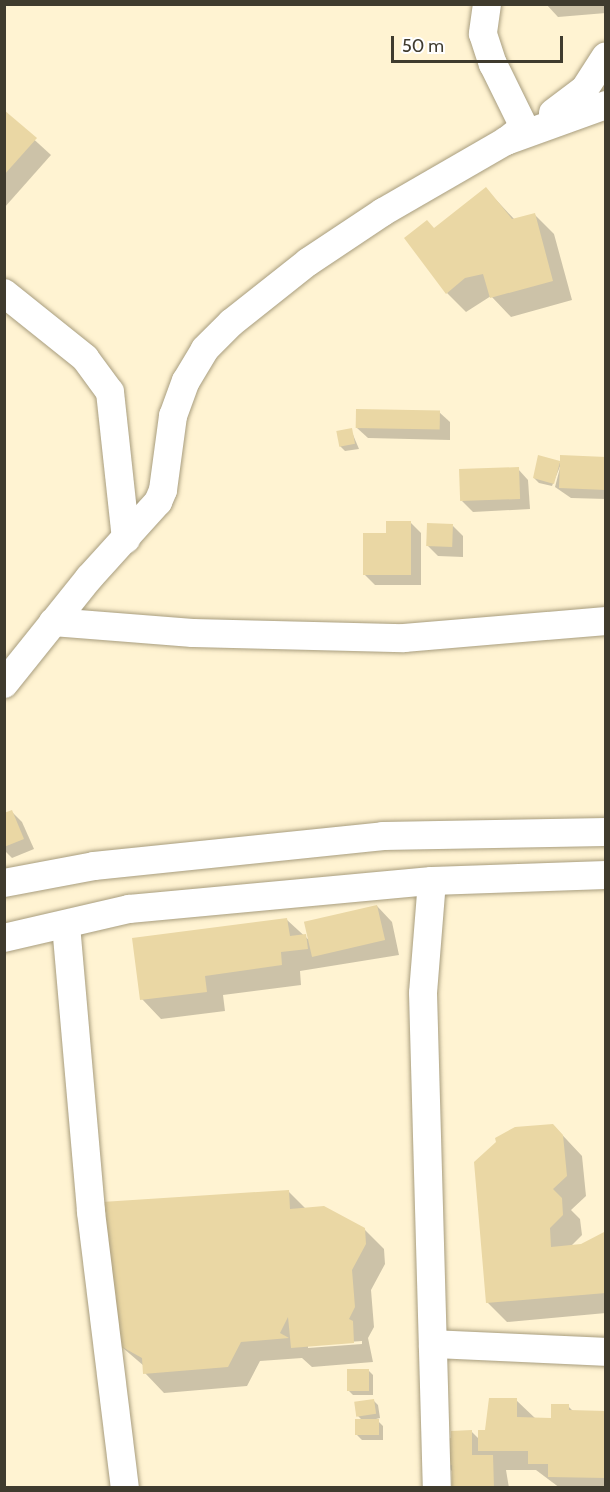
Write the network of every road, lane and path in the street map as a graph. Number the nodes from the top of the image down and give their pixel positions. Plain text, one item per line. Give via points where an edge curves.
1 (486, 4) edge
2 (606, 56) edge
3 (606, 105) edge
4 (515, 134) junction
5 (4, 293) edge
6 (126, 539) junction
7 (606, 621) edge
8 (53, 622) junction
9 (4, 684) edge
10 (606, 832) edge
11 (606, 876) edge
12 (432, 881) junction
13 (4, 883) edge
14 (66, 926) junction
15 (4, 938) edge
16 (433, 1344) junction
17 (606, 1352) edge
18 (125, 1488) edge
19 (437, 1488) edge

1 - 4 street via 483,34
2 - 4 street via 584,90 559,110
3 - 4 street
4 - 6 street via 345,236 231,322 205,349 186,381 173,416 160,496
5 - 6 street via 85,358 110,393
6 - 8 street
7 - 8 street via 381,638 205,634
8 - 9 street
10 - 13 street via 383,836 94,866
11 - 12 street
12 - 14 street via 129,909
12 - 16 street via 423,993
14 - 15 street
14 - 18 street via 91,1212
16 - 17 street
16 - 19 street

